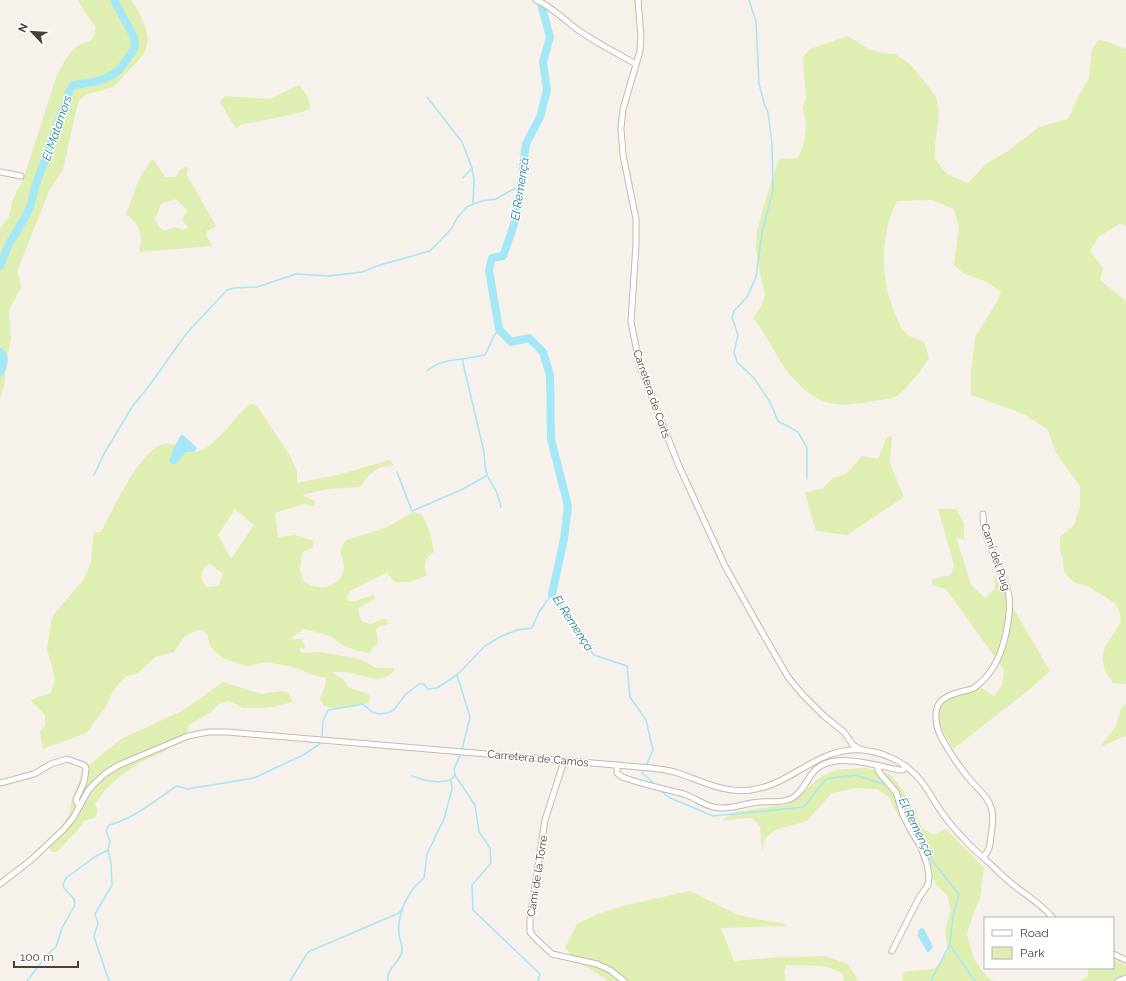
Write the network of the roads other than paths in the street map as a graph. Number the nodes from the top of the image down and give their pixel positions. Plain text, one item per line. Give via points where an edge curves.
1 (536, 0) edge
2 (638, 0) edge
3 (636, 64) junction
4 (0, 172) edge
5 (21, 176) dead end
6 (983, 514) dead end
7 (849, 741) junction
8 (847, 750) junction
9 (861, 750) junction
10 (564, 761) junction
11 (898, 761) junction
12 (620, 765) junction
13 (878, 766) junction
14 (906, 766) junction
15 (892, 769) junction
16 (0, 783) edge
17 (80, 805) junction
18 (983, 857) junction
19 (0, 884) edge
20 (1052, 917) edge
21 (892, 950) dead end
22 (1114, 954) edge
23 (1126, 960) edge
24 (1126, 978) edge
25 (624, 981) edge
26 (1118, 981) edge

1 - 3 street via 606,48
2 - 3 street, Carretera de Corts via 641,37
3 - 7 street, Carretera de Corts via 628,87 621,129 623,155 636,219 631,322 640,367 679,466 725,566 788,676 824,716 844,732
4 - 5 street
6 - 18 street, Camí del Puig via 987,538 1008,591 1006,633 993,669 974,688 950,694 942,699 936,713 938,727 948,748 959,767 984,794 993,812 988,853
7 - 8 street
7 - 9 street, Carretera de Corts
8 - 9 street, Carretera de Camós
8 - 12 street, Carretera de Camós via 815,760 774,784 739,791 723,789 675,772
9 - 11 street, Carretera de Camós via 876,752
10 - 12 street, Carretera de Camós
10 - 17 street, Carretera de Camós via 227,732 201,733 119,765 94,784
10 - 25 street, Camí de la Torre via 545,820 530,932 552,954 597,964
11 - 14 street, Carretera de Camós
11 - 15 street
12 - 13 street via 617,773 622,777 688,796 715,808 792,798 802,789 816,768 832,761 851,761
13 - 15 street
13 - 21 street via 882,776 896,792 903,815 920,845 929,876 928,885
14 - 15 street via 900,770
14 - 18 street, Carretera de Camós via 923,784 954,829
16 - 17 street via 34,774 67,759 85,766 86,769 84,782 76,800
17 - 19 street, Carretera de Camós via 64,829 31,860
18 - 20 street, Carretera de Camós
22 - 23 street
24 - 26 street

